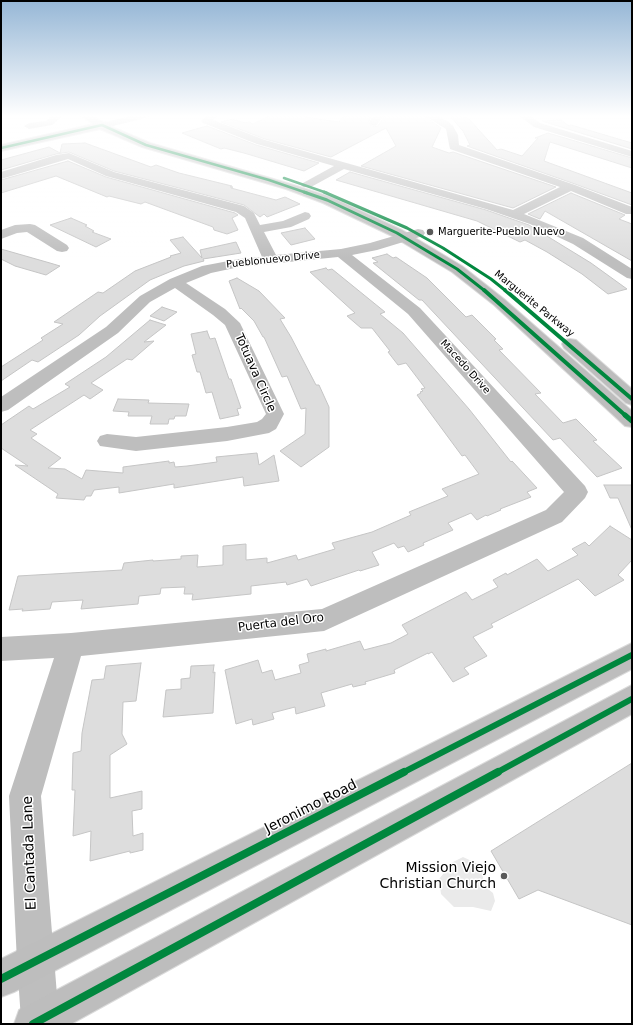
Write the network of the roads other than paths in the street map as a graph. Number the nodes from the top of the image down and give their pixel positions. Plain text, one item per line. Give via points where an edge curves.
1 (46, 163) edge
2 (85, 163) edge
3 (212, 163) edge
4 (335, 163) edge
5 (500, 163) edge
6 (343, 165) junction
7 (1, 176) edge
8 (302, 187) junction
9 (571, 187) junction
10 (630, 211) dead end
11 (514, 214) junction
12 (306, 216) dead end
13 (257, 229) junction
14 (1, 235) edge
15 (411, 236) junction
16 (62, 248) dead end
17 (342, 253) junction
18 (271, 260) junction
19 (632, 275) edge
20 (175, 282) junction
21 (632, 399) edge
22 (1, 406) edge
23 (632, 421) edge
24 (107, 441) dead end
25 (577, 492) joint
26 (71, 645) junction
27 (1, 649) edge
28 (632, 655) edge
29 (632, 699) edge
30 (35, 962) junction
31 (1, 979) edge
32 (37, 1022) edge

1 - 7 street
2 - 13 street via 110,174 240,209 250,216
3 - 8 main road, Marguerite Parkway
4 - 6 street
5 - 9 street
6 - 8 street
6 - 11 street
8 - 15 main road, Marguerite Parkway
9 - 10 street
9 - 11 street
11 - 19 street via 553,229
12 - 13 street via 286,224
13 - 18 street
14 - 16 street via 15,229 30,228
15 - 17 street, Pueblonuevo Drive
15 - 21 main road, Marguerite Parkway via 443,248 491,279
15 - 23 main road, Marguerite Parkway via 499,302
17 - 18 street, Pueblonuevo Drive
17 - 25 street, Macedo Drive via 414,311
18 - 20 street, Pueblonuevo Drive via 207,269
20 - 22 street, Pueblonuevo Drive via 145,299 112,330
20 - 24 street, Totuava Circle via 232,323 274,414 273,418 262,428 226,434 136,444
25 - 26 street, Puerta del Oro via 554,516 324,620
26 - 27 street, Puerta del Oro
26 - 30 street, El Cantada Lane via 25,796
28 - 30 main road, Jeronimo Road
29 - 32 main road
30 - 31 main road, Jeronimo Road
30 - 32 street, El Cantada Lane

